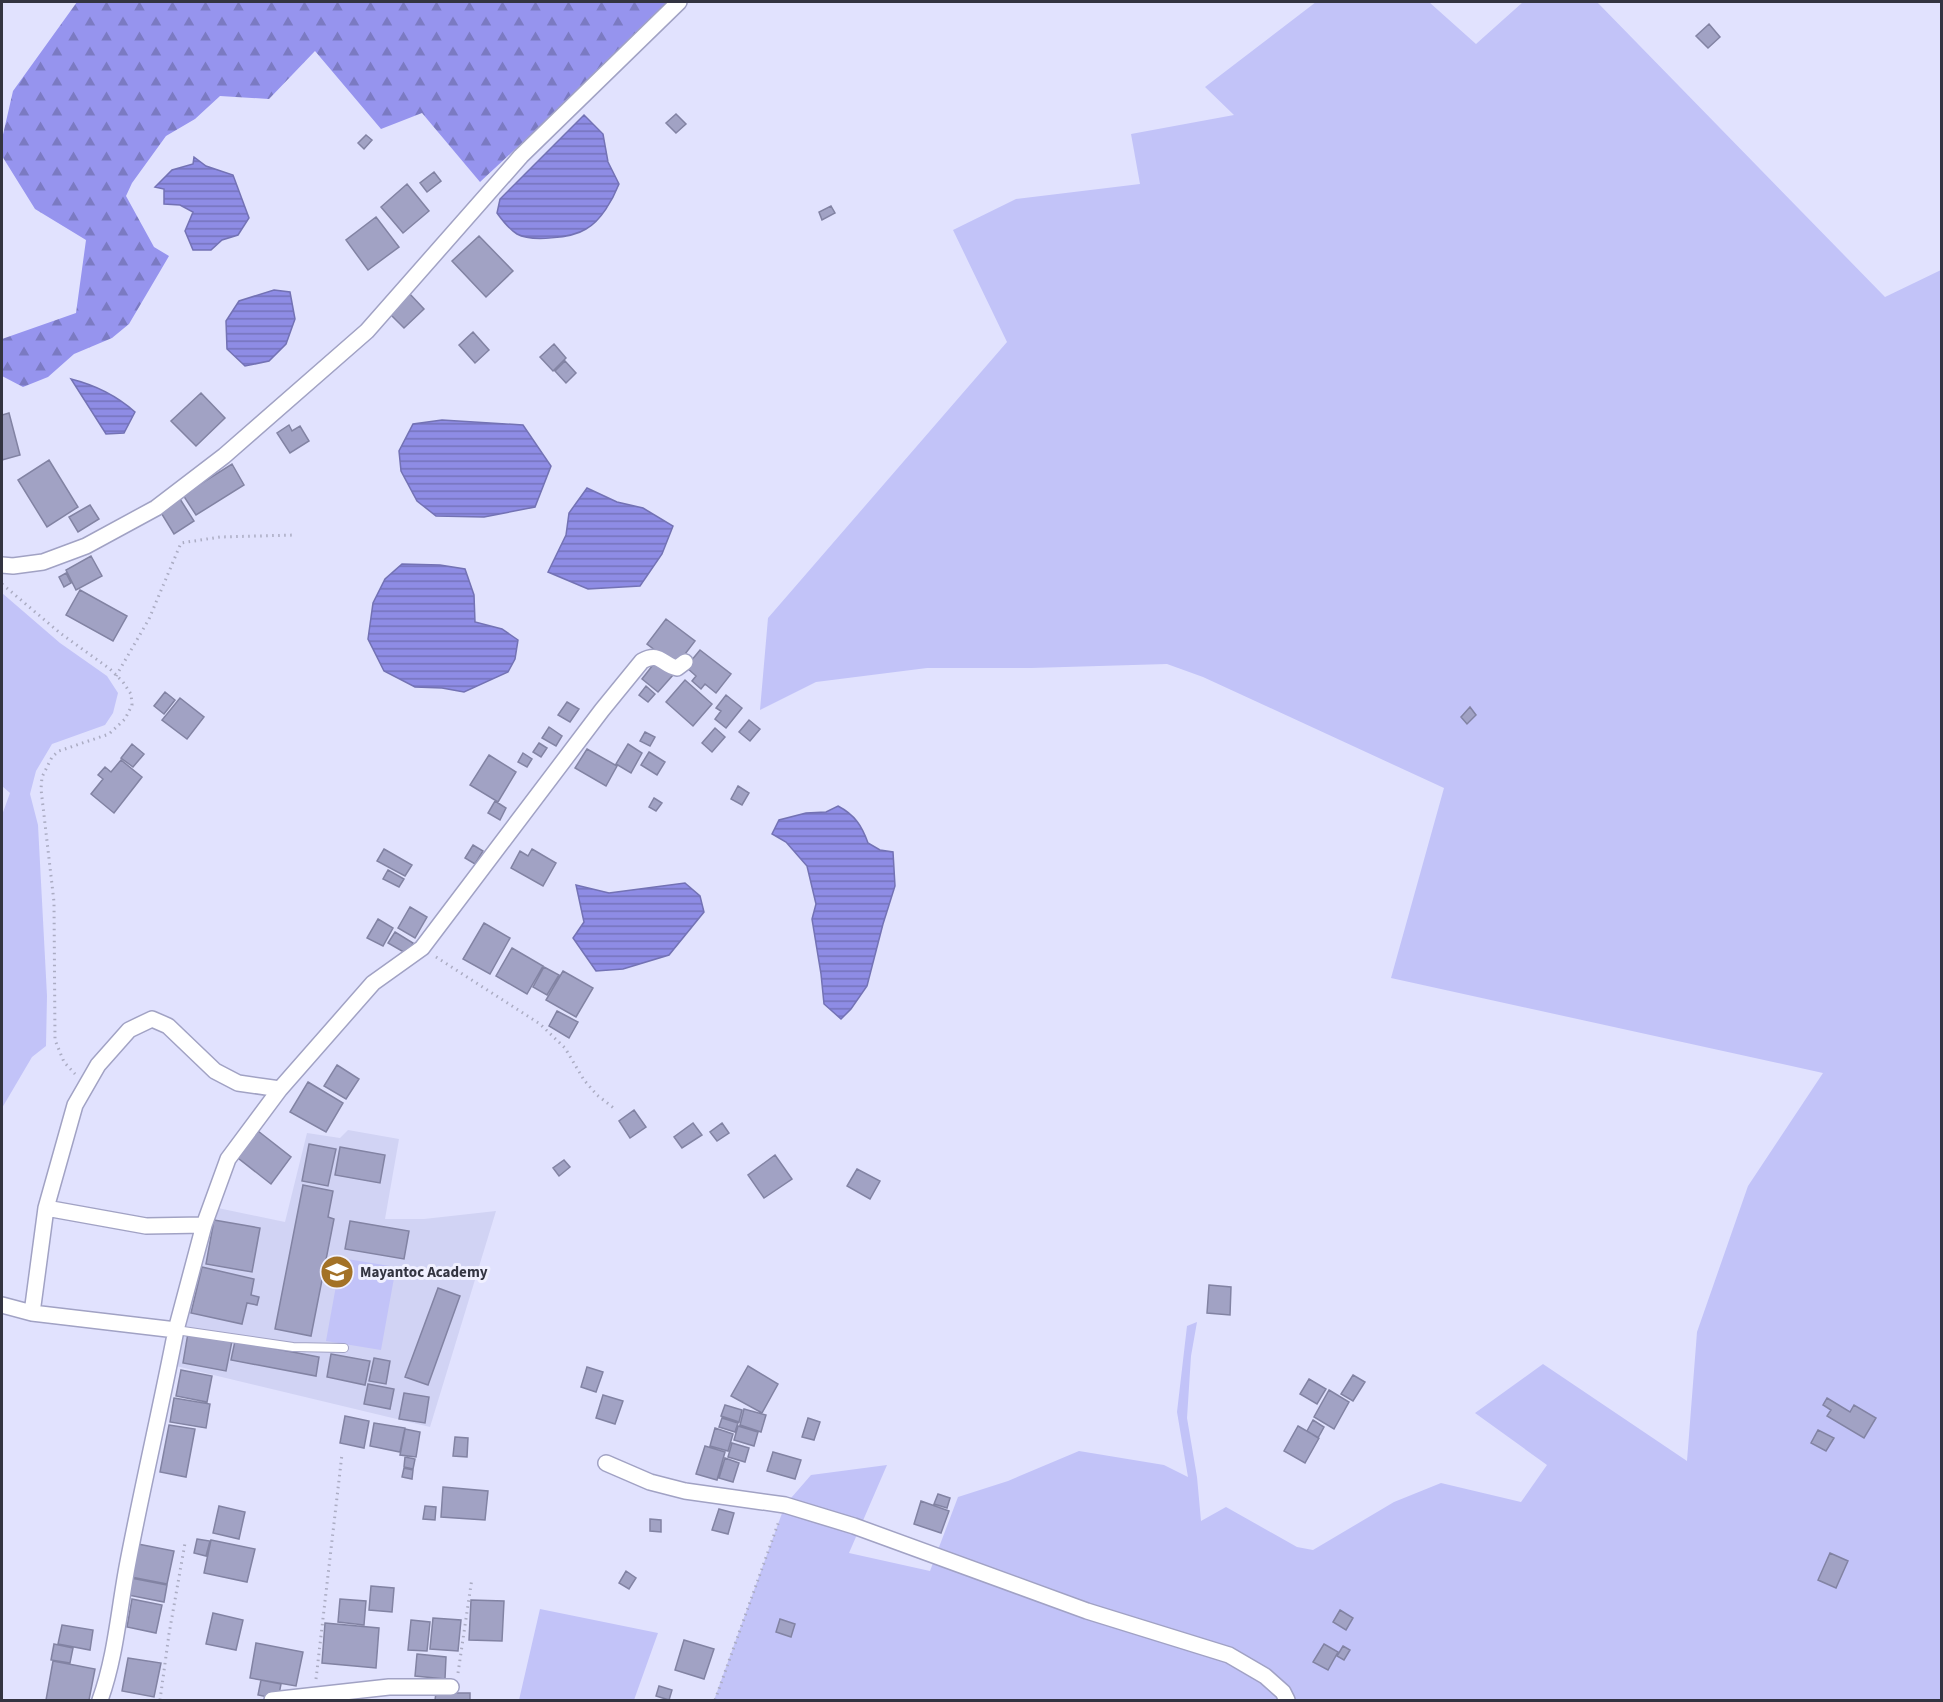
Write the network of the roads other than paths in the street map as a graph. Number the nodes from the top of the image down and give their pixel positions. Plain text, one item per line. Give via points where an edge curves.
1 (680, 2) edge
2 (2, 566) edge
3 (686, 662) dead end
4 (280, 1089) junction
5 (46, 1208) junction
6 (204, 1225) junction
7 (2, 1305) edge
8 (32, 1313) junction
9 (176, 1330) junction
10 (344, 1348) dead end
11 (606, 1463) dead end
12 (451, 1687) road end
13 (100, 1701) edge
14 (272, 1701) edge
15 (1287, 1701) edge

1 - 2 street via 521,156 367,330 224,456 156,508 86,546 43,562
3 - 4 street via 677,668 659,657 642,661 422,948 373,983
4 - 5 street via 238,1083 215,1071 168,1026 152,1018 129,1030 98,1065 75,1105
4 - 6 street via 228,1159
5 - 6 street via 146,1227
5 - 8 street
6 - 9 street
7 - 8 street
8 - 9 street
9 - 10 lane via 293,1347
9 - 13 street
11 - 15 street via 650,1482 685,1491 785,1505 854,1526 1087,1611 1229,1655 1266,1676
12 - 14 street via 389,1687

